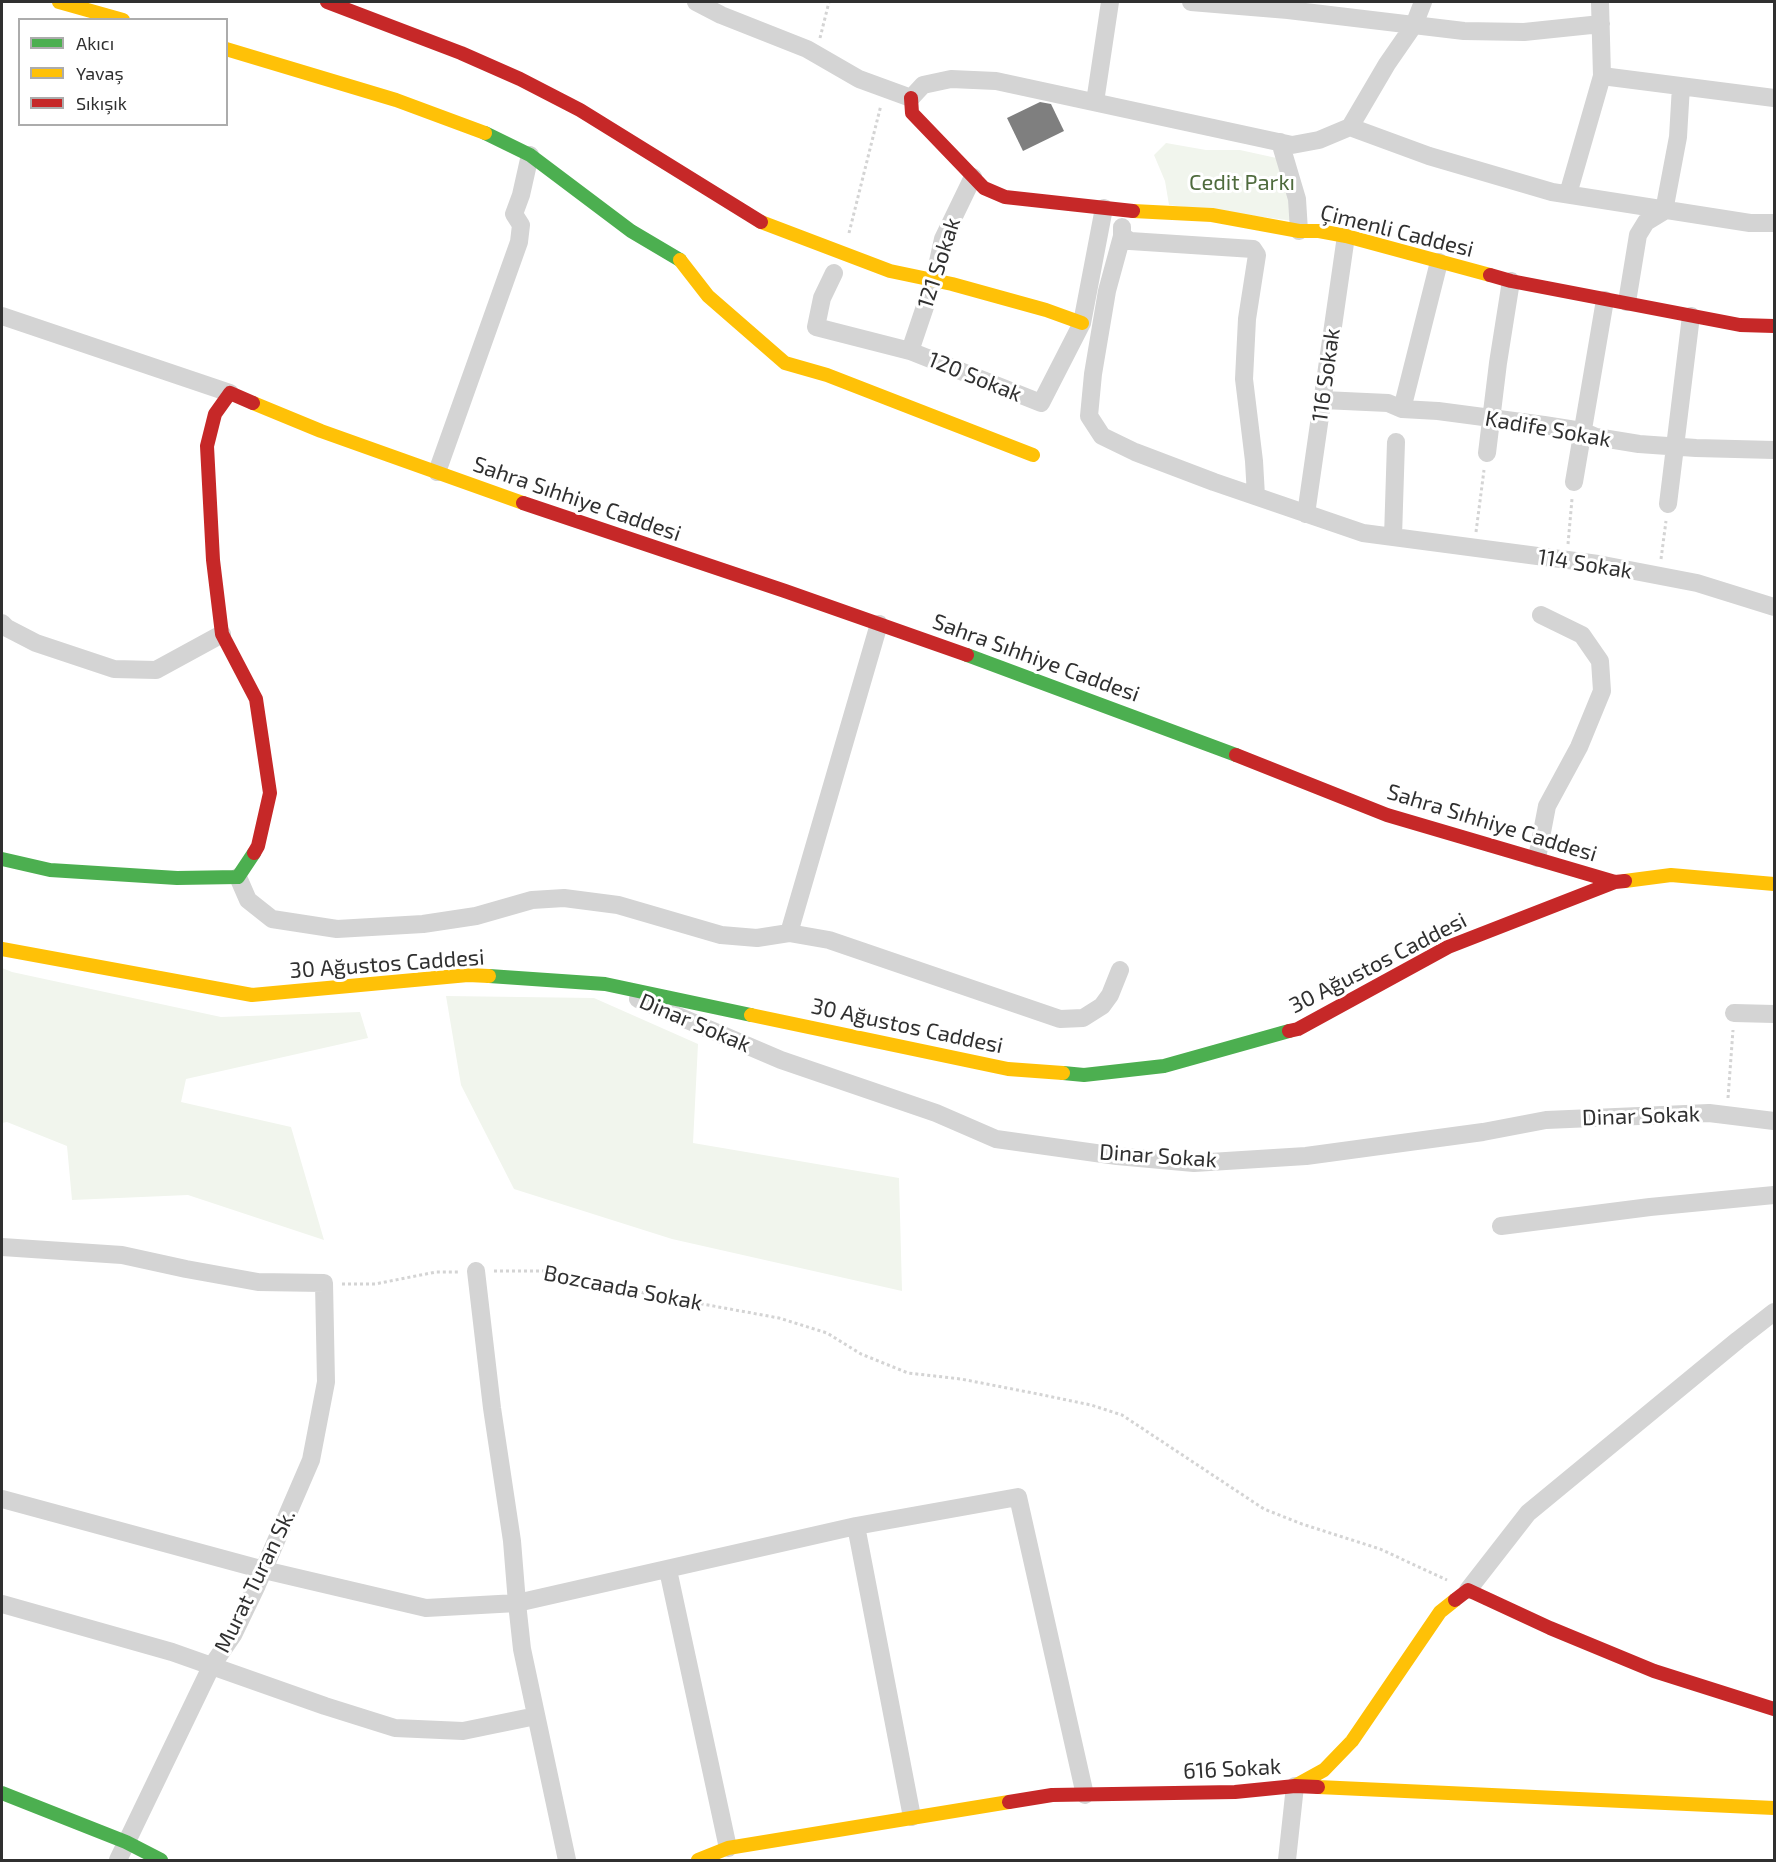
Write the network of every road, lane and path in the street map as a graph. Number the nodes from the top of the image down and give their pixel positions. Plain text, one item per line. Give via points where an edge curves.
1 (59, 2) edge
2 (327, 2) edge
3 (696, 2) edge
4 (829, 2) edge
5 (1110, 2) edge
6 (1191, 2) edge
7 (1424, 2) edge
8 (1600, 2) edge
9 (116, 18) edge
10 (1601, 24) junction
11 (1414, 25) junction
12 (228, 50) edge
13 (816, 55) junction
14 (1602, 76) junction
15 (1681, 86) junction
16 (885, 89) junction
17 (911, 98) junction
18 (1774, 98) edge
19 (1095, 102) junction
20 (1350, 127) junction
21 (1280, 142) junction
22 (530, 155) junction
23 (973, 177) junction
24 (1568, 194) junction
25 (1104, 208) junction
26 (1122, 211) junction
27 (1664, 211) junction
28 (1774, 223) edge
29 (850, 230) dead end
30 (1299, 231) junction
31 (1122, 236) junction
32 (1346, 236) junction
33 (1439, 262) junction
34 (834, 273) dead end
35 (934, 280) junction
36 (1510, 280) junction
37 (1605, 300) junction
38 (1627, 302) junction
39 (2, 316) edge
40 (1691, 316) junction
41 (1082, 323) junction
42 (1774, 326) edge
43 (909, 351) junction
44 (230, 393) junction
45 (1323, 400) junction
46 (1402, 409) junction
47 (1491, 419) junction
48 (1581, 431) junction
49 (1396, 442) dead end
50 (1674, 446) junction
51 (1774, 450) edge
52 (1487, 453) joint
53 (1033, 455) dead end
54 (437, 472) junction
55 (1574, 482) joint
56 (1256, 496) junction
57 (1668, 504) joint
58 (1306, 514) junction
59 (1393, 537) junction
60 (1473, 549) junction
61 (1567, 560) junction
62 (1659, 576) junction
63 (1774, 607) edge
64 (1541, 615) dead end
65 (2, 623) edge
66 (879, 624) junction
67 (222, 634) junction
68 (1537, 858) junction
69 (2, 859) edge
70 (238, 877) junction
71 (1615, 882) junction
72 (1774, 884) edge
73 (789, 933) junction
74 (2, 949) edge
75 (1120, 970) dead end
76 (605, 984) junction
77 (1734, 1013) joint
78 (1774, 1014) edge
79 (1727, 1115) junction
80 (1774, 1121) edge
81 (1774, 1195) edge
82 (1501, 1226) dead end
83 (2, 1247) edge
84 (476, 1271) junction
85 (324, 1283) junction
86 (1774, 1312) edge
87 (2, 1499) edge
88 (856, 1526) junction
89 (264, 1570) junction
90 (668, 1570) junction
91 (1467, 1590) junction
92 (517, 1603) junction
93 (2, 1604) edge
94 (211, 1666) junction
95 (1774, 1709) edge
96 (536, 1716) junction
97 (1295, 1786) junction
98 (2, 1793) edge
99 (1085, 1795) junction
100 (1774, 1808) edge
101 (912, 1818) junction
102 (126, 1842) junction
103 (728, 1848) junction
104 (118, 1860) edge
105 (161, 1860) edge
106 (567, 1860) edge
107 (698, 1860) edge
108 (1287, 1860) edge

1 - 9 street
2 - 35 street via 461,52 520,79 580,110 756,220 890,271
3 - 13 street
4 - 13 path
5 - 19 street
6 - 11 street
7 - 11 street
8 - 10 street
10 - 11 street via 1524,32
10 - 14 street
11 - 20 street
12 - 22 street via 448,118
13 - 16 street
14 - 15 street
14 - 24 street
15 - 18 street
15 - 27 street via 1678,137
16 - 17 street
16 - 29 path
17 - 19 street via 923,85 951,79 996,81
17 - 23 street, Çimenli Caddesi via 912,113
19 - 21 street
20 - 21 street via 1319,140 1292,145
20 - 24 street via 1429,156
21 - 30 street via 1297,199
22 - 53 street via 631,231 682,261 708,296 785,363 827,375
22 - 54 street via 514,214 521,225 519,242
23 - 25 street, Çimenli Caddesi via 984,188 1005,197
23 - 35 street, 121 Sokak via 943,238
24 - 27 street
25 - 26 street, Çimenli Caddesi
25 - 41 street
26 - 30 street, Çimenli Caddesi via 1212,215
26 - 31 street, 114 Sokak
27 - 28 street
27 - 38 street via 1646,222 1638,235
30 - 32 street, Çimenli Caddesi
31 - 56 street, 114 Sokak via 1107,291 1089,416 1102,435 1135,452
31 - 56 street via 1130,242 1253,249 1257,255 1247,319 1244,379
32 - 33 street, Çimenli Caddesi
32 - 45 street, 116 Sokak
33 - 36 street, Çimenli Caddesi
33 - 46 street
34 - 43 street, 120 Sokak via 822,298 816,327
35 - 41 street
35 - 43 street, 121 Sokak
36 - 37 street, Çimenli Caddesi
36 - 47 street
37 - 38 street, Çimenli Caddesi
37 - 48 street
38 - 40 street, Çimenli Caddesi
39 - 44 street
40 - 42 street, Çimenli Caddesi via 1740,325
40 - 50 street
41 - 43 street, 120 Sokak via 1041,403
44 - 54 street, Sahra Sıhhiye Caddesi via 321,431
44 - 67 street via 215,414 207,446 213,560
45 - 46 street, Kadife Sokak via 1366,400
45 - 58 street, 116 Sokak
46 - 47 street, Kadife Sokak
47 - 48 street, Kadife Sokak
47 - 52 street
48 - 50 street, Kadife Sokak via 1639,444
48 - 55 street
49 - 59 street
50 - 51 street, Kadife Sokak
50 - 57 street
52 - 60 path
54 - 66 street, Sahra Sıhhiye Caddesi
55 - 61 path
56 - 58 street, 114 Sokak
57 - 62 path
58 - 59 street, 114 Sokak via 1363,533
59 - 60 street, 114 Sokak
60 - 61 street, 114 Sokak
61 - 62 street, 114 Sokak
62 - 63 street, 114 Sokak via 1697,583
64 - 68 street via 1582,635 1600,661 1602,691 1579,747 1547,806
65 - 67 street via 36,643 114,669 156,670
66 - 68 street, Sahra Sıhhiye Caddesi via 1188,736 1387,815
66 - 73 street
67 - 70 street via 256,699 270,793 258,846
68 - 71 street, Sahra Sıhhiye Caddesi
69 - 70 street via 50,870 177,878
70 - 73 street via 248,900 272,919 337,929 423,924 476,916 532,900 564,898 618,905 721,935 757,938
71 - 72 street, 30 Ağustos Caddesi via 1671,875
71 - 76 street, 30 Ağustos Caddesi via 1448,947 1298,1029 1164,1066 1084,1075 1008,1069
73 - 75 street via 829,940 1060,1019 1083,1018 1102,1006
74 - 76 street, 30 Ağustos Caddesi via 252,995 468,975
76 - 79 street, Dinar Sokak via 781,1059 936,1113 996,1139 1118,1156 1194,1163 1305,1156 1546,1120
77 - 78 street
77 - 79 path
79 - 80 street, Dinar Sokak
81 - 82 street
83 - 85 street via 122,1255 258,1282
84 - 85 path, Bozcaada Sokak via 436,1272 375,1284
84 - 91 path, Bozcaada Sokak via 545,1271 779,1318 827,1333 861,1354 908,1373 1038,1394 1122,1415 1264,1509 1380,1549
84 - 92 street
85 - 89 street, Murat Turan Sk. via 326,1382 311,1460
86 - 91 street via 1528,1513
87 - 89 street
88 - 90 street
88 - 99 street via 1018,1497
88 - 101 street
89 - 92 street via 426,1608
89 - 94 street, Murat Turan Sk. via 233,1635
90 - 92 street
90 - 103 street
91 - 95 street via 1654,1671
91 - 97 street via 1440,1612 1352,1741 1324,1770
92 - 96 street
93 - 94 street
94 - 96 street via 395,1728 463,1731
94 - 102 street, Murat Turan Sk.
96 - 106 street
97 - 99 street, 616 Sokak via 1235,1792
97 - 100 street, 616 Sokak
97 - 108 street
98 - 102 street
99 - 101 street, 616 Sokak via 1052,1796
101 - 103 street, 616 Sokak
102 - 104 street, Murat Turan Sk.
102 - 105 street
103 - 107 street, 616 Sokak

